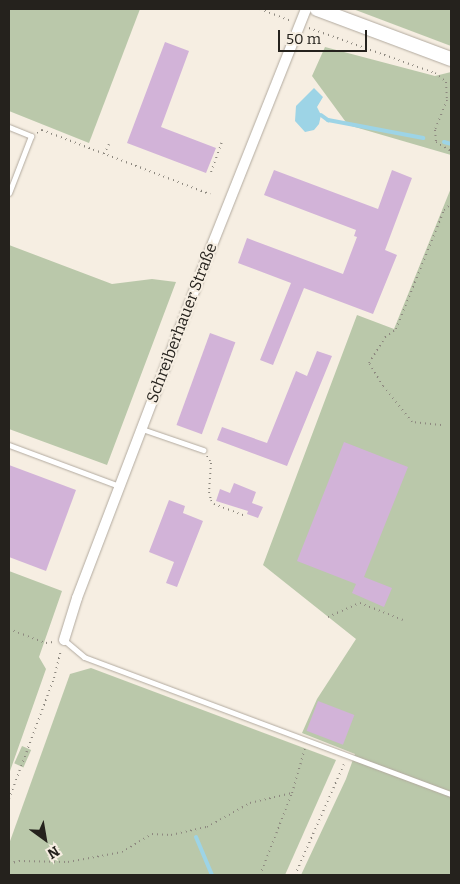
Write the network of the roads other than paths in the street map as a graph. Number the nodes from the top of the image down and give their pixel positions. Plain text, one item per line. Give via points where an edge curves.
1 (306, 9) edge
2 (317, 9) edge
3 (451, 59) edge
4 (9, 127) edge
5 (9, 193) edge
6 (142, 429) junction
7 (9, 445) edge
8 (203, 450) road end
9 (120, 487) junction
10 (64, 640) joint
11 (451, 794) edge

1 - 6 street, Schreiberhauer Straße
2 - 3 main road
4 - 5 lane via 31,136
6 - 8 lane
6 - 9 street, Schreiberhauer Straße
7 - 9 lane
9 - 10 street, Schreiberhauer Straße
10 - 11 lane via 84,657

